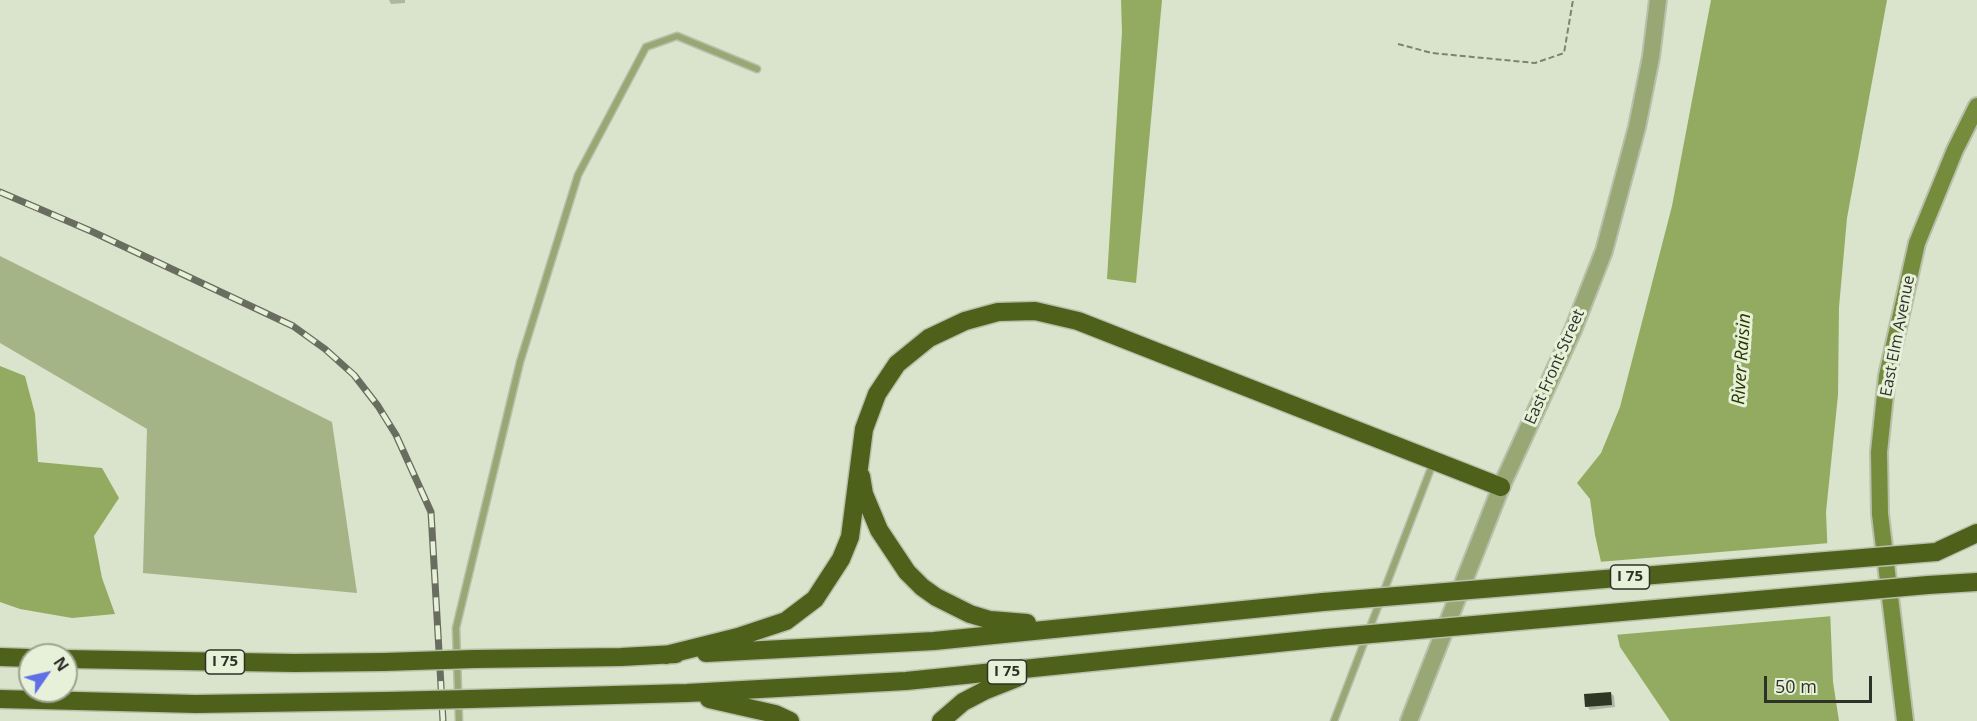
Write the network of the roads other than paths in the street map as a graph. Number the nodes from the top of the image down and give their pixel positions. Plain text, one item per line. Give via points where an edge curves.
1 (1658, 0) edge
2 (757, 69) dead end
3 (1977, 106) edge
4 (1434, 459) junction
5 (859, 463) junction
6 (1501, 487) junction
7 (1977, 533) edge
8 (1977, 549) edge
9 (1936, 552) junction
10 (1977, 582) edge
11 (1958, 583) junction
12 (1977, 588) edge
13 (1110, 623) junction
14 (666, 655) junction
15 (0, 657) edge
16 (18, 658) edge
17 (78, 659) edge
18 (1094, 663) junction
19 (687, 693) junction
20 (0, 699) edge
21 (459, 721) edge
22 (790, 721) edge
23 (941, 721) edge
24 (1334, 721) edge
25 (1409, 721) edge
26 (1905, 721) edge

1 - 6 street, East Front Street via 1637,127 1604,251 1573,330
2 - 21 lane via 677,36 646,47 579,175 520,362 456,628
3 - 26 main road, East Elm Avenue via 1917,243 1887,376 1879,452 1880,506
4 - 5 highway via 1078,321 1035,311 999,312 964,321 929,338 897,363 877,394 864,429
4 - 6 highway
4 - 24 lane
5 - 13 highway via 864,494 879,530 907,572 936,597 990,620
5 - 14 highway via 850,537 816,599 786,621
6 - 25 street, East Front Street
7 - 9 highway
8 - 9 highway, I 75
9 - 13 highway, I 75, bridge
10 - 11 highway, I 75
11 - 12 highway
11 - 18 highway, I 75, bridge via 1326,638
13 - 14 highway, I 75 via 934,641
14 - 17 highway, I 75, bridge via 294,663
15 - 16 highway
18 - 19 highway, I 75 via 906,681
18 - 23 highway via 999,683 963,702
19 - 20 highway, I 75, bridge via 196,704
19 - 22 highway

